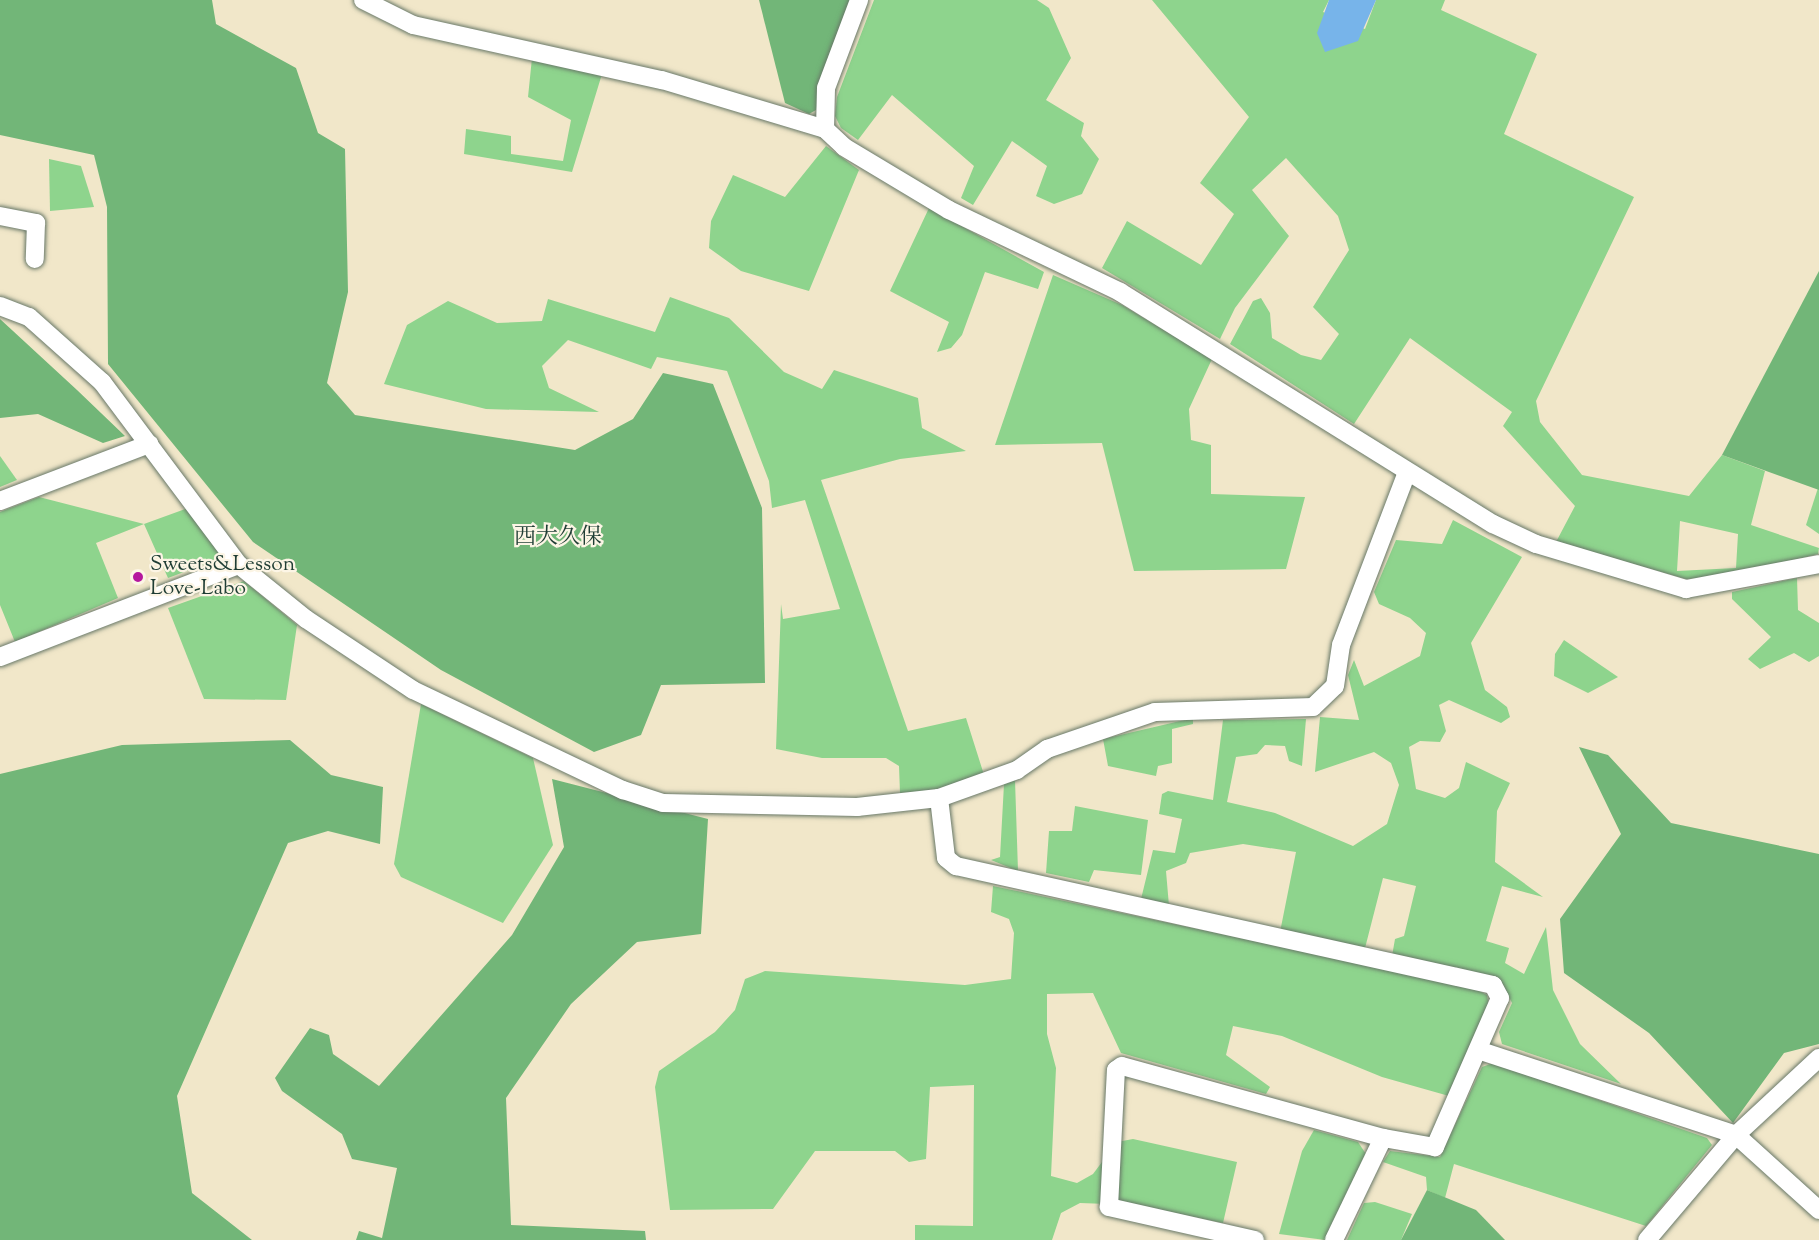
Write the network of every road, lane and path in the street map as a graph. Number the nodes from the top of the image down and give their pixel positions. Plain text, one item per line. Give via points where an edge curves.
1 (363, 0) edge
2 (859, 0) edge
3 (825, 129) junction
4 (0, 216) edge
5 (35, 259) dead end
6 (0, 306) edge
7 (149, 444) junction
8 (1407, 472) junction
9 (0, 501) edge
10 (1819, 564) edge
11 (239, 565) junction
12 (0, 657) edge
13 (939, 798) junction
14 (1478, 1050) junction
15 (1819, 1058) edge
16 (1736, 1135) junction
17 (1383, 1138) junction
18 (1819, 1210) edge
19 (1255, 1240) edge
20 (1334, 1240) edge
21 (1647, 1240) edge

1 - 3 street via 413,25 662,80
2 - 3 street via 826,88
3 - 8 street via 844,147 949,210 1119,292
4 - 5 street via 36,223
6 - 7 street via 29,316 50,332 127,410
7 - 9 street
7 - 11 street
8 - 10 street via 1512,534 1666,587 1706,589
8 - 13 street via 1341,645 1335,686 1317,705 1155,712 1047,749 1017,770
11 - 12 street
11 - 13 street via 306,619 413,690 623,790 663,803 771,807
13 - 14 street via 946,858 956,866 1493,985 1500,998
14 - 16 street
14 - 17 street via 1435,1147
15 - 16 street
16 - 18 street
16 - 21 street
17 - 19 street via 1122,1066 1116,1070 1108,1207
17 - 20 street

